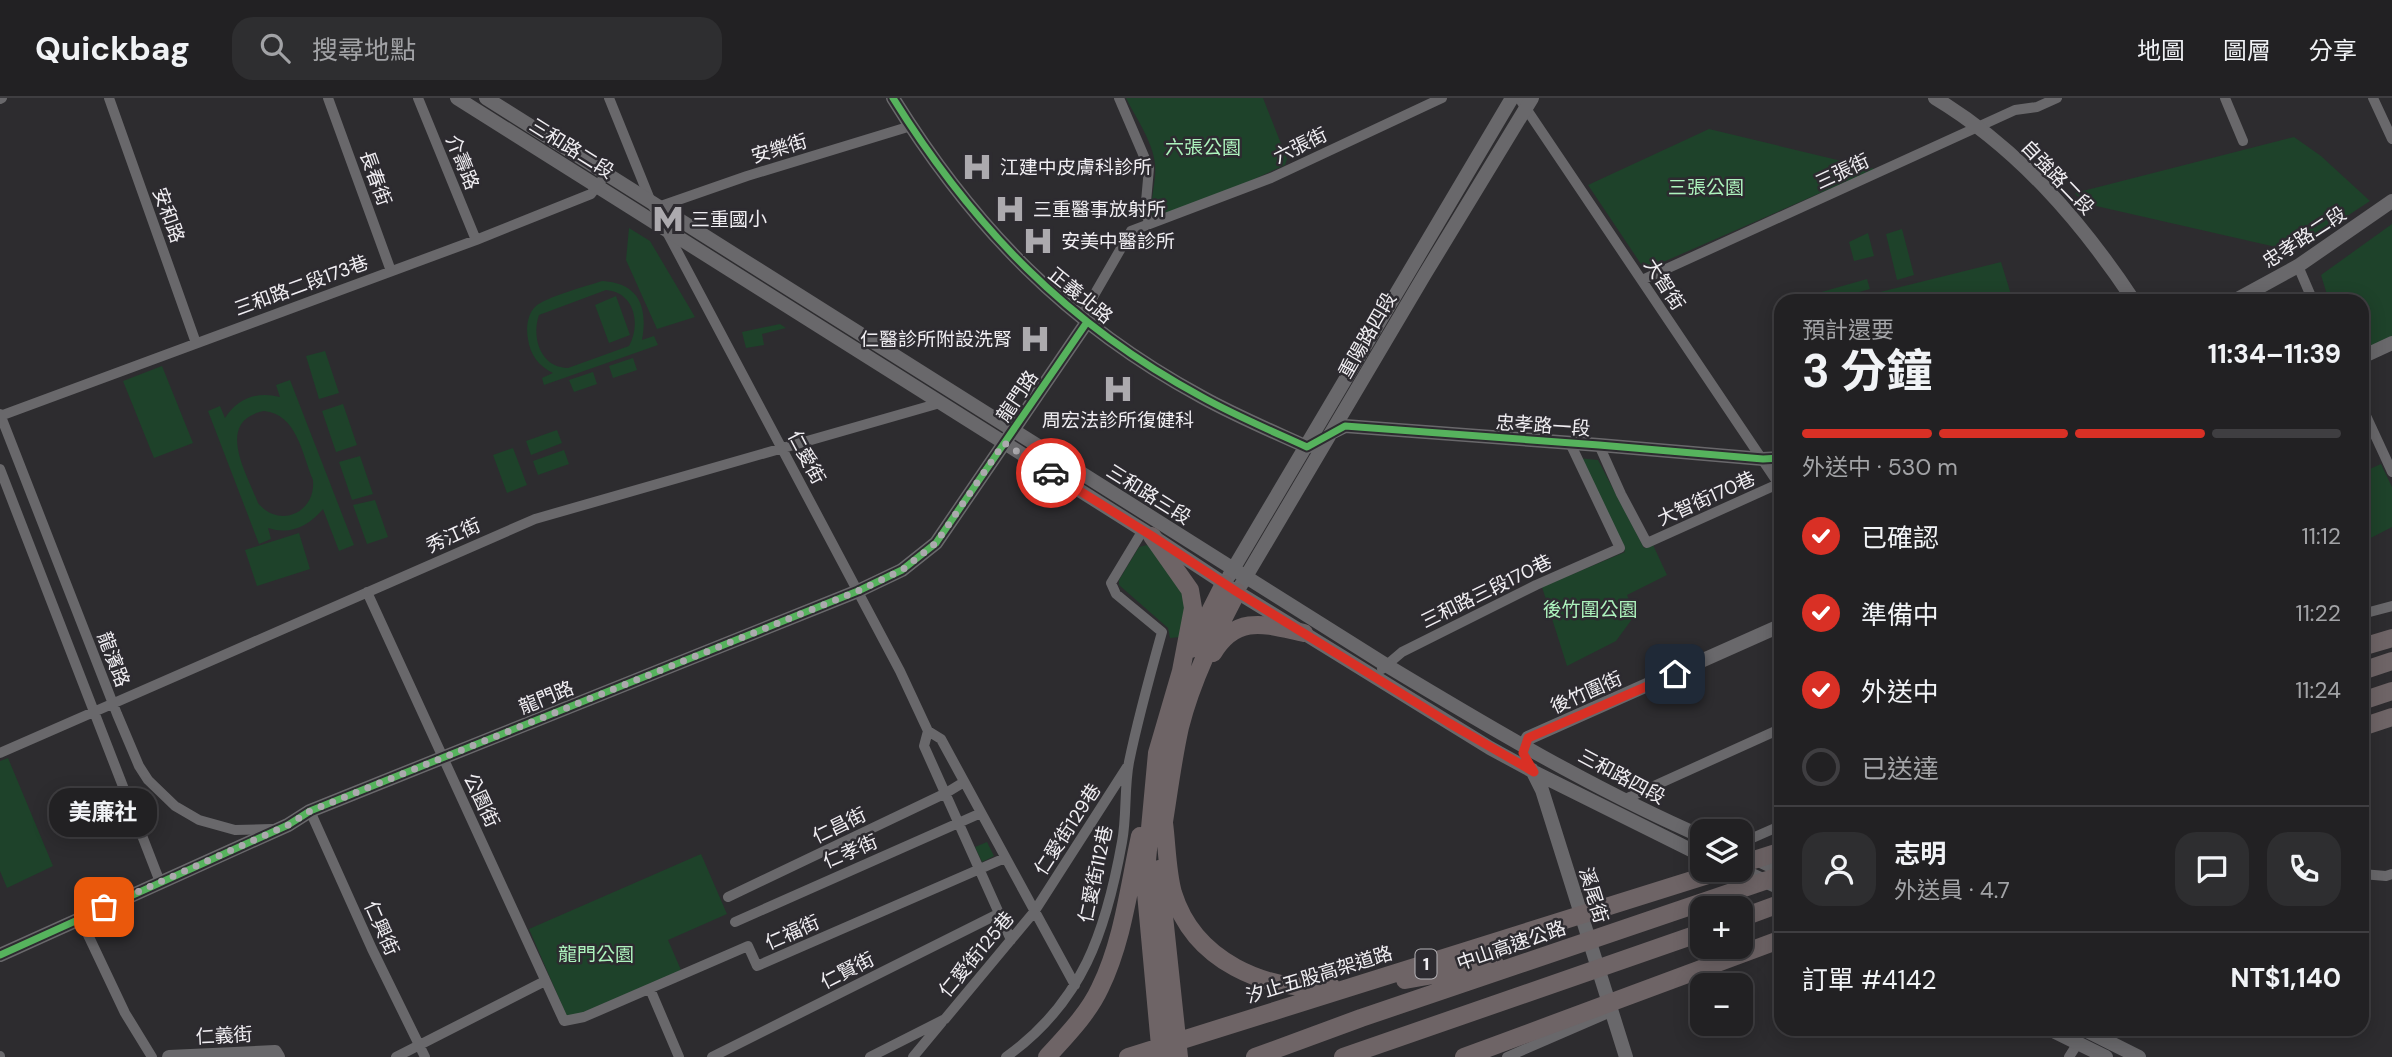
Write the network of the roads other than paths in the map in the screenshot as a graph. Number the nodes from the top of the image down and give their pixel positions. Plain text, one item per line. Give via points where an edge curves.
1 (109, 98) edge
2 (328, 98) edge
3 (418, 98) edge
4 (457, 98) edge
5 (486, 98) edge
6 (609, 98) edge
7 (893, 98) edge
8 (1119, 98) edge
9 (1442, 98) edge
10 (1512, 98) edge
11 (1935, 98) edge
12 (2024, 98) edge
13 (2057, 98) edge
14 (2225, 98) edge
15 (2373, 98) edge
16 (1526, 101) edge
17 (2015, 110) junction
18 (911, 126) junction
19 (1978, 127) junction
20 (2392, 139) edge
21 (2244, 141) dead end
22 (601, 181) junction
23 (2392, 201) edge
24 (654, 205) junction
25 (1150, 223) junction
26 (667, 229) junction
27 (475, 240) junction
28 (2298, 266) junction
29 (391, 271) junction
30 (1642, 280) junction
31 (2129, 294) edge
32 (2247, 294) edge
33 (2310, 294) edge
34 (1087, 322) junction
35 (196, 343) junction
36 (2392, 343) edge
37 (2369, 354) edge
38 (940, 402) junction
39 (0, 415) edge
40 (2369, 422) edge
41 (1333, 432) junction
42 (1008, 437) junction
43 (1570, 443) junction
44 (1599, 445) junction
45 (782, 447) junction
46 (1307, 447) junction
47 (1774, 458) edge
48 (1763, 459) junction
49 (0, 469) edge
50 (2392, 472) edge
51 (1774, 477) edge
52 (1774, 490) edge
53 (1147, 533) junction
54 (1235, 580) junction
55 (858, 591) junction
56 (368, 593) junction
57 (2392, 606) edge
58 (2369, 612) edge
59 (1774, 629) edge
60 (1304, 633) junction
61 (2392, 638) edge
62 (2369, 646) edge
63 (2392, 661) edge
64 (1386, 665) junction
65 (2369, 669) edge
66 (1181, 671) junction
67 (1373, 677) junction
68 (2392, 691) edge
69 (2369, 699) edge
70 (1187, 702) junction
71 (113, 704) junction
72 (94, 712) junction
73 (2392, 717) edge
74 (2369, 725) edge
75 (928, 731) junction
76 (1774, 732) edge
77 (1524, 746) junction
78 (0, 753) edge
79 (1157, 754) junction
80 (444, 759) junction
81 (1129, 764) junction
82 (1534, 772) junction
83 (964, 782) junction
84 (946, 793) junction
85 (1623, 800) junction
86 (310, 811) junction
87 (981, 813) junction
88 (958, 823) junction
89 (1164, 823) junction
90 (276, 829) junction
91 (1774, 829) edge
92 (1690, 832) edge
93 (1753, 838) edge
94 (1690, 850) edge
95 (1774, 854) edge
96 (1005, 858) junction
97 (1753, 858) edge
98 (1753, 860) edge
99 (1774, 869) edge
100 (977, 870) junction
101 (2392, 874) edge
102 (2369, 875) edge
103 (1753, 876) edge
104 (1774, 876) edge
105 (1690, 881) edge
106 (159, 882) junction
107 (1774, 885) edge
108 (728, 897) dead end
109 (1774, 906) edge
110 (1034, 912) junction
111 (998, 914) junction
112 (1753, 914) edge
113 (80, 918) junction
114 (735, 922) dead end
115 (1690, 937) edge
116 (1011, 940) junction
117 (1774, 942) edge
118 (1553, 953) junction
119 (0, 955) edge
120 (545, 981) junction
121 (1075, 985) junction
122 (650, 989) junction
123 (1611, 1012) junction
124 (945, 1019) junction
125 (564, 1021) joint
126 (2085, 1036) edge
127 (2089, 1036) edge
128 (2092, 1036) edge
129 (419, 1045) junction
130 (152, 1057) edge
131 (169, 1057) edge
132 (278, 1057) edge
133 (396, 1057) edge
134 (425, 1057) edge
135 (679, 1057) edge
136 (712, 1057) edge
137 (870, 1057) edge
138 (914, 1057) edge
139 (1006, 1057) edge
140 (1047, 1057) edge
141 (1128, 1057) edge
142 (1161, 1057) edge
143 (1179, 1057) edge
144 (1255, 1057) edge
145 (1343, 1057) edge
146 (1464, 1057) edge
147 (1507, 1057) edge
148 (1626, 1057) edge
149 (2069, 1057) edge
150 (2106, 1057) edge
151 (2139, 1057) edge

1 - 35 street, 安和路
2 - 29 street, 長春街
3 - 27 street, 介壽路
4 - 22 main road, 三和路二段
5 - 22 main road, 三和路二段
6 - 24 street, 仁愛街
7 - 18 main road, 正義北路
8 - 25 street via 1149,168 1145,212
9 - 25 street, 六張街 via 1271,178
10 - 46 main road, 重陽路四段
11 - 19 main road, 自強路二段
12 - 17 street
13 - 17 street, 三張街
14 - 21 street
15 - 20 street
16 - 30 street, 大智街
16 - 41 main road, 重陽路四段
17 - 19 street, 三張街
18 - 24 street, 安樂街
18 - 34 main road, 正義北路 via 992,234
19 - 30 street, 三張街
19 - 31 main road, 自強路二段 via 2054,196
22 - 24 main road, 三和路二段
22 - 26 main road, 三和路二段
22 - 27 street, 三和路二段173巷 via 591,194
23 - 28 main road, 忠孝路二段
24 - 26 street, 仁愛街
24 - 42 main road, 三和路三段
25 - 34 street, 六張街 via 1131,231 1086,309
26 - 38 main road, 三和路三段
26 - 45 street, 仁愛街
27 - 29 street, 三和路二段173巷
28 - 32 main road, 忠孝路二段
28 - 33 street
29 - 35 street, 三和路二段173巷
30 - 48 street, 大智街
34 - 42 main road, 龍門路
34 - 46 main road, 正義北路 via 1201,397
35 - 39 street, 三和路二段173巷
36 - 37 main road
38 - 42 main road, 三和路三段
38 - 45 street, 秀江街
39 - 71 street, 龍濱路
40 - 50 street
41 - 43 main road, 忠孝路一段 via 1345,426
41 - 46 main road, 忠孝路一段
41 - 54 main road, 重陽路四段
42 - 53 main road, 三和路三段
42 - 54 main road, 三和路三段
42 - 55 main road, 龍門路 via 936,543 902,570
43 - 44 main road, 忠孝路一段
43 - 64 street, 三和路三段170巷 via 1620,548 1431,637
44 - 48 main road, 忠孝路一段
44 - 52 street, 大智街170巷 via 1647,543
45 - 55 street, 仁愛街
45 - 56 street, 秀江街 via 535,519
46 - 54 main road, 重陽路四段
47 - 48 main road, 忠孝路一段
48 - 51 street, 大智街
49 - 72 street, 龍濱路
53 - 54 main road, 三和路三段
53 - 66 highway via 1190,590 1193,608
53 - 81 street via 1111,583 1116,594 1162,632
54 - 60 main road, 三和路三段
54 - 64 main road, 三和路三段
54 - 66 highway
54 - 70 highway
55 - 75 street, 仁愛街
55 - 80 main road, 龍門路
56 - 71 street, 秀江街
56 - 80 street, 公園街
57 - 58 street
59 - 77 main road, 後竹圍街 via 1528,738
60 - 67 main road, 三和路三段
60 - 70 highway via 1242,625 1216,649
61 - 62 highway
63 - 65 highway
64 - 67 street, 三和路三段170巷
64 - 77 main road, 三和路三段
66 - 79 highway
67 - 82 main road, 三和路三段
68 - 69 highway
70 - 89 highway
71 - 72 street, 秀江街
71 - 90 street, 龍濱路 via 139,766 175,806 199,820 235,830
72 - 78 street, 秀江街
72 - 106 street, 龍濱路
73 - 74 highway
75 - 83 street, 仁愛街 via 941,739
75 - 84 street, 仁愛街 via 924,746
76 - 85 street
77 - 82 main road, 溪尾街
77 - 85 main road, 三和路四段
79 - 140 highway via 1115,949 1099,989
79 - 142 highway via 1145,882
80 - 86 main road, 龍門路
80 - 120 street, 公園街
81 - 110 street, 仁愛街129巷
81 - 121 street, 仁愛街112巷 via 1122,841 1103,927
82 - 94 main road, 三和路四段
82 - 123 main road, 溪尾街
83 - 84 street, 仁昌街
83 - 87 street, 仁愛街
84 - 88 street, 仁愛街
84 - 108 street, 仁昌街
85 - 92 main road, 三和路四段
86 - 90 main road, 龍門路
86 - 129 street, 仁興街
87 - 88 street, 仁孝街
87 - 96 street, 仁愛街
88 - 100 street, 仁愛街
88 - 114 street, 仁孝街
89 - 118 highway via 1172,891 1180,910 1201,943 1219,958 1262,978 1303,987 1380,984
89 - 143 highway via 1158,854
90 - 106 main road, 龍門路
91 - 93 street
95 - 98 highway
96 - 100 street, 仁福街
96 - 110 street, 仁愛街
97 - 99 main road
100 - 111 street, 仁愛街
100 - 122 street, 仁福街 via 757,966 748,946
101 - 102 street
103 - 107 main road
104 - 118 highway, 中山高速公路 / 1
105 - 141 highway, 汐止五股高架道路 / 1
106 - 113 main road, 龍門路
109 - 112 highway
110 - 116 street, 仁愛街125巷
110 - 121 street, 仁愛街
111 - 116 street, 仁愛街
111 - 136 street, 仁賢街
113 - 119 main road, 龍門路
113 - 130 street via 125,1013
115 - 145 highway
116 - 124 street, 仁愛街125巷
117 - 146 highway
118 - 144 highway, 中山高速公路 / 1
120 - 125 street, 公園街
120 - 129 street
121 - 139 street, 仁愛街112巷 via 1046,1024
122 - 125 street, 仁福街
122 - 135 street
123 - 147 street
123 - 148 main road, 溪尾街
124 - 137 street, 仁愛街125巷
124 - 138 street
126 - 149 street
127 - 150 main road
128 - 151 main road
129 - 133 street
129 - 134 street, 仁興街
131 - 132 main road, 仁義街 via 275,1052

